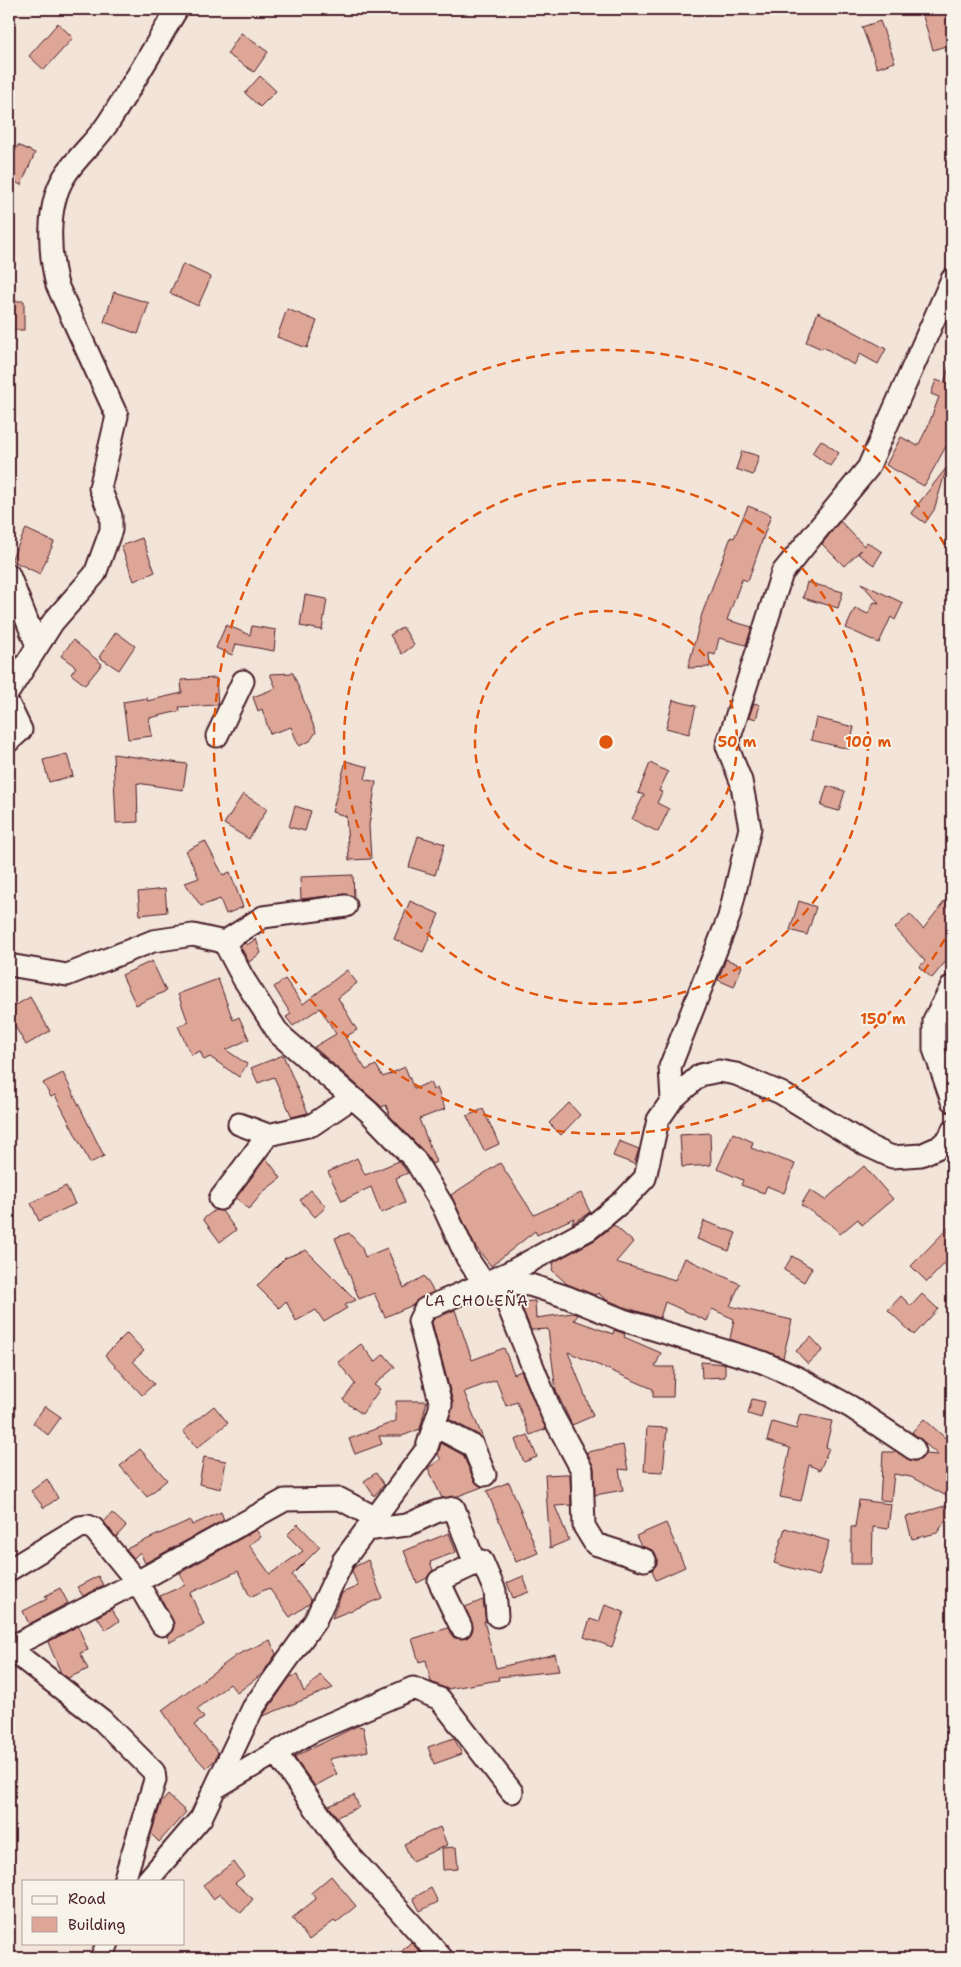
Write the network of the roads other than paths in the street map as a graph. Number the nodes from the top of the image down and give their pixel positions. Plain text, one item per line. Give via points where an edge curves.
1 (177, 9) edge
2 (952, 279) edge
3 (9, 575) edge
4 (37, 646) junction
5 (242, 681) dead end
6 (9, 690) edge
7 (9, 705) edge
8 (216, 736) dead end
9 (9, 741) edge
10 (346, 906) dead end
11 (224, 942) junction
12 (9, 965) edge
13 (952, 986) edge
14 (352, 1098) junction
15 (672, 1100) junction
16 (952, 1101) edge
17 (239, 1124) dead end
18 (952, 1131) edge
19 (268, 1136) junction
20 (220, 1199) dead end
21 (484, 1283) junction
22 (435, 1426) junction
23 (914, 1449) dead end
24 (485, 1475) dead end
25 (371, 1524) junction
26 (645, 1560) dead end
27 (475, 1564) junction
28 (9, 1570) edge
29 (136, 1582) junction
30 (497, 1616) dead end
31 (162, 1625) dead end
32 (461, 1627) dead end
33 (9, 1648) edge
34 (276, 1753) junction
35 (217, 1787) junction
36 (512, 1792) dead end
37 (124, 1880) edge
38 (148, 1880) edge
39 (108, 1944) edge
40 (101, 1958) edge
41 (442, 1958) edge

1 - 4 street via 109,121 64,177 55,200 51,234 52,267 57,285 117,416 100,488 111,516 111,530 95,574 53,622
2 - 15 street via 868,468 782,573 726,746 741,781 750,828 729,917 670,1068
3 - 4 street
4 - 6 street
5 - 8 street
7 - 9 street via 21,730
10 - 11 street via 263,917
11 - 12 street via 193,935 153,941 67,976
11 - 14 street via 279,1034
13 - 16 street via 934,1020 934,1050
14 - 19 street via 312,1125
14 - 21 street via 415,1160 467,1258
15 - 18 street via 700,1075 719,1071 736,1074 781,1093 892,1157 921,1154 939,1147
15 - 21 street via 658,1120 645,1178 624,1200 589,1229
17 - 19 street
19 - 20 street
21 - 22 street via 420,1314 440,1405
21 - 23 street via 530,1285 623,1320 762,1362 852,1408
21 - 26 street via 504,1296 552,1414 582,1470 584,1526 596,1544
22 - 24 street via 473,1446
22 - 25 street via 426,1450
25 - 27 street via 407,1525 438,1511 454,1508
25 - 29 street via 340,1499 285,1500
25 - 35 street via 343,1562 315,1621 253,1708
27 - 30 street via 482,1561 495,1591
27 - 32 street via 439,1581
28 - 29 street via 80,1527 88,1526
29 - 31 street
29 - 33 street
33 - 37 street via 102,1720 154,1772 155,1780
34 - 35 street
34 - 36 street via 311,1732 413,1688 440,1700
34 - 41 street via 345,1850
35 - 38 street via 201,1818
39 - 40 street

